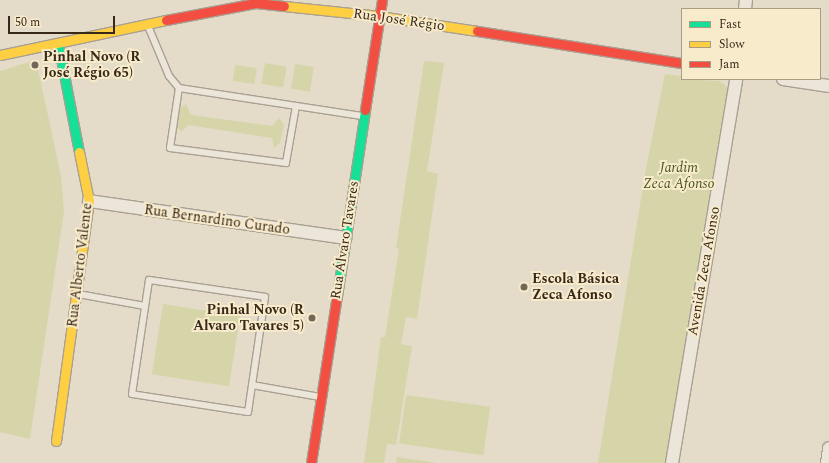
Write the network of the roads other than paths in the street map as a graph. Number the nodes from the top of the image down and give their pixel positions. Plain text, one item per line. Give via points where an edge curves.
1 (382, 0) edge
2 (380, 16) junction
3 (147, 24) junction
4 (58, 43) junction
5 (0, 55) edge
6 (681, 63) edge
7 (736, 80) edge
8 (790, 80) edge
9 (829, 86) edge
10 (179, 88) junction
11 (296, 106) junction
12 (364, 116) junction
13 (90, 201) junction
14 (345, 238) junction
15 (77, 294) junction
16 (145, 306) junction
17 (252, 384) junction
18 (320, 396) junction
19 (56, 441) dead end
20 (829, 448) edge
21 (311, 463) edge
22 (672, 463) edge
23 (826, 463) edge

1 - 2 street, Rua Álvaro Tavares
2 - 3 street, Rua José Régio via 256,3
2 - 6 street, Rua José Régio
2 - 12 street, Rua Álvaro Tavares
3 - 4 street, Rua José Régio
3 - 10 lane via 169,76
4 - 5 street, Rua José Régio
4 - 13 street, Rua Alberto Valente
7 - 22 street, Avenida Zeca Afonso
8 - 9 street
10 - 11 lane
10 - 11 lane via 170,148 286,163
11 - 12 lane
12 - 14 street, Rua Álvaro Tavares
13 - 14 street, Rua Bernardino Curado
13 - 15 street, Rua Alberto Valente
14 - 18 street, Rua Álvaro Tavares
15 - 16 lane
15 - 19 street, Rua Alberto Valente
16 - 17 lane via 149,280 265,297
16 - 17 lane via 132,394 248,412
17 - 18 lane
18 - 21 street, Rua Álvaro Tavares
20 - 23 street

